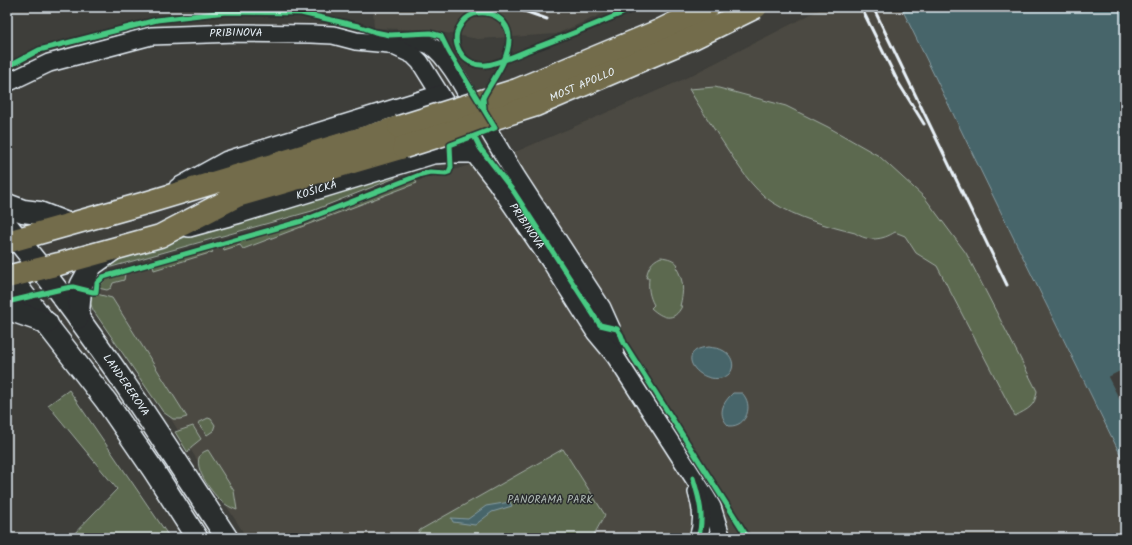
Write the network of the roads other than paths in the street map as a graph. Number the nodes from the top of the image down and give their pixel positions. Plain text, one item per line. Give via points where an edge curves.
1 (708, 7) edge
2 (756, 7) edge
3 (390, 44) junction
4 (7, 83) edge
5 (442, 98) junction
6 (487, 128) dead end
7 (464, 136) dead end
8 (401, 137) junction
9 (474, 154) junction
10 (149, 202) junction
11 (7, 205) edge
12 (67, 224) junction
13 (10, 236) edge
14 (160, 236) junction
15 (114, 248) junction
16 (41, 269) junction
17 (8, 275) edge
18 (7, 309) edge
19 (78, 318) junction
20 (46, 323) junction
21 (615, 356) junction
22 (693, 478) junction
23 (719, 537) edge
24 (197, 538) edge
25 (227, 538) edge
26 (698, 538) edge

1 - 8 main road, MOST APOLLO, bridge via 659,31
2 - 8 main road, MOST APOLLO, bridge via 693,38 536,105
3 - 4 street, PRIBINOVA via 356,42 333,35 285,33 151,36 49,63
3 - 5 street, PRIBINOVA via 413,55 420,62
3 - 5 street via 422,43 431,46 440,55 470,99
5 - 10 street via 227,160
6 - 21 street, PRIBINOVA via 512,171 602,308 611,328
7 - 9 street, PRIBINOVA
8 - 10 main road
8 - 14 main road, KOŠICKÁ via 237,196
9 - 14 street, KOŠICKÁ via 433,155
9 - 21 street, PRIBINOVA via 552,264 595,332
10 - 12 main road
11 - 12 main road via 40,213
12 - 13 main road
13 - 16 main road, LANDEREROVA
14 - 15 main road, KOŠICKÁ
15 - 16 main road, KOŠICKÁ
15 - 19 street via 92,265 81,285
16 - 17 main road, KOŠICKÁ
16 - 19 street, LANDEREROVA
17 - 20 street
18 - 20 street
19 - 25 street, LANDEREROVA via 124,382
20 - 24 street via 106,401
21 - 22 street, PRIBINOVA
22 - 23 street, PRIBINOVA via 712,506
22 - 26 street via 702,512 702,527

